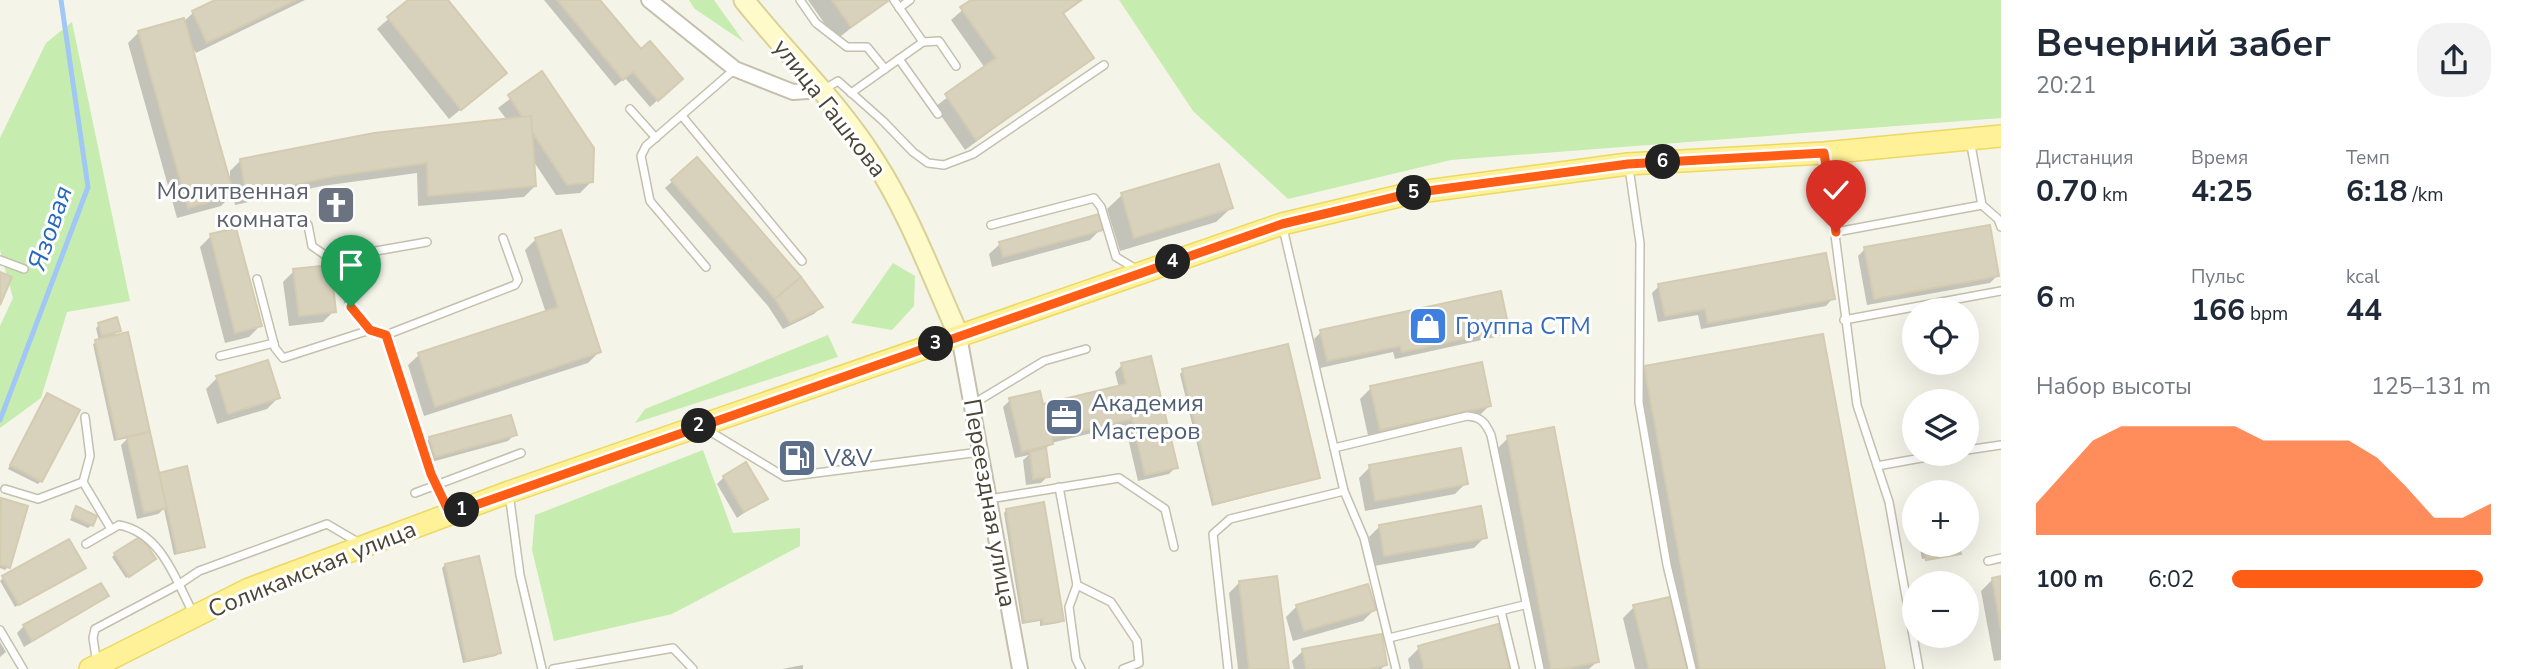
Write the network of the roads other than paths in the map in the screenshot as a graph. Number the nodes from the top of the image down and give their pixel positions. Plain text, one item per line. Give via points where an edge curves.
1 (649, 0) edge
2 (744, 0) edge
3 (800, 0) edge
4 (894, 0) edge
5 (910, 0) edge
6 (899, 8) junction
7 (923, 42) junction
8 (899, 59) junction
9 (1104, 65) dead end
10 (957, 66) dead end
11 (735, 69) junction
12 (885, 69) junction
13 (822, 90) junction
14 (851, 93) junction
15 (630, 109) dead end
16 (938, 114) dead end
17 (682, 116) junction
18 (2001, 136) edge
19 (656, 138) junction
20 (1970, 139) junction
21 (1824, 153) junction
22 (1628, 164) junction
23 (1982, 205) junction
24 (267, 222) dead end
25 (1282, 224) junction
26 (991, 225) dead end
27 (2001, 227) edge
28 (1836, 232) junction
29 (503, 238) dead end
30 (428, 242) dead end
31 (0, 260) edge
32 (802, 261) dead end
33 (706, 267) dead end
34 (24, 269) dead end
35 (1143, 272) junction
36 (341, 277) junction
37 (257, 279) dead end
38 (2001, 291) edge
39 (1844, 320) junction
40 (370, 330) junction
41 (386, 335) junction
42 (959, 336) junction
43 (274, 342) junction
44 (1086, 349) dead end
45 (220, 356) dead end
46 (973, 404) junction
47 (85, 417) dead end
48 (700, 426) junction
49 (2001, 445) edge
50 (1334, 448) junction
51 (1979, 448) edge
52 (981, 452) junction
53 (521, 453) dead end
54 (1902, 461) edge
55 (1877, 466) junction
56 (83, 482) junction
57 (438, 484) junction
58 (1059, 487) junction
59 (5, 489) dead end
60 (1344, 491) junction
61 (509, 492) junction
62 (415, 493) dead end
63 (989, 499) junction
64 (450, 514) junction
65 (111, 530) junction
66 (86, 544) dead end
67 (365, 546) junction
68 (1174, 547) dead end
69 (2001, 558) edge
70 (1988, 561) dead end
71 (1077, 585) junction
72 (178, 586) junction
73 (1524, 605) junction
74 (1501, 611) junction
75 (195, 616) junction
76 (0, 630) edge
77 (1389, 638) junction
78 (93, 667) edge
79 (23, 669) edge
80 (542, 669) edge
81 (553, 669) edge
82 (693, 669) edge
83 (1020, 669) edge
84 (1081, 669) edge
85 (1123, 669) edge
86 (1228, 669) edge
87 (1396, 669) edge
88 (1515, 669) edge
89 (1540, 669) edge
90 (1692, 669) edge
91 (1919, 669) edge

1 - 11 street
2 - 13 street, улица Гашкова
3 - 12 lane via 816,23 846,47 870,49
4 - 6 lane
5 - 6 lane
6 - 7 lane
7 - 8 lane
7 - 10 lane via 939,41
8 - 12 lane
8 - 16 lane
9 - 14 lane via 973,154 944,165 928,163 913,152
11 - 13 street via 793,92
11 - 17 lane
12 - 14 lane
13 - 14 lane via 838,81
13 - 42 street, улица Гашкова via 896,195
15 - 19 lane
17 - 19 lane
17 - 32 lane
18 - 20 main road, Соликамская улица
19 - 33 lane via 640,156 650,201
20 - 21 main road, Соликамская улица
20 - 23 lane
21 - 22 main road, Соликамская улица
21 - 28 lane
22 - 25 main road, Соликамская улица via 1412,193
22 - 90 lane via 1640,243 1639,402 1667,565
23 - 27 lane
23 - 28 lane
24 - 36 lane via 303,218 312,246 335,262
25 - 35 main road, Соликамская улица
25 - 50 lane
26 - 35 lane via 1094,198 1116,257
28 - 39 lane
29 - 41 lane via 516,274 515,285
30 - 36 lane via 376,251
31 - 34 lane
35 - 42 main road, Соликамская улица
36 - 40 lane via 351,307
37 - 43 lane
38 - 39 lane
39 - 55 lane via 1857,405
40 - 41 lane
40 - 43 lane via 283,358
41 - 57 lane
42 - 46 street, Переездная улица
42 - 48 main road, Соликамская улица
43 - 45 lane
44 - 46 lane via 1044,360
46 - 52 street, Переездная улица
47 - 56 lane via 90,456
48 - 52 lane via 785,477
48 - 61 main road, Соликамская улица
49 - 51 lane
50 - 60 lane
50 - 73 lane via 1466,416 1485,423
52 - 63 street, Переездная улица
53 - 57 lane
54 - 55 lane
55 - 91 lane via 1889,502
56 - 59 lane via 38,499
56 - 65 lane
57 - 62 lane
57 - 64 lane
58 - 63 lane
58 - 68 lane via 1109,478 1128,482 1165,509
58 - 71 lane
60 - 77 lane via 1364,538
60 - 86 lane via 1230,519 1213,534
61 - 64 main road, Соликамская улица
61 - 80 lane via 520,575
63 - 83 street, Переездная улица
64 - 67 main road, Соликамская улица
65 - 66 lane
65 - 72 lane via 122,525 149,537
67 - 72 lane via 327,524 199,571
67 - 75 main road, Соликамская улица via 249,589
69 - 70 lane
71 - 84 lane via 1069,607
71 - 85 lane via 1111,602 1137,640 1139,663
72 - 75 lane
72 - 78 lane via 96,629
73 - 74 lane
73 - 89 lane
74 - 77 lane
74 - 88 lane
75 - 78 main road, Соликамская улица
76 - 79 lane
77 - 87 lane
81 - 82 lane via 673,648

